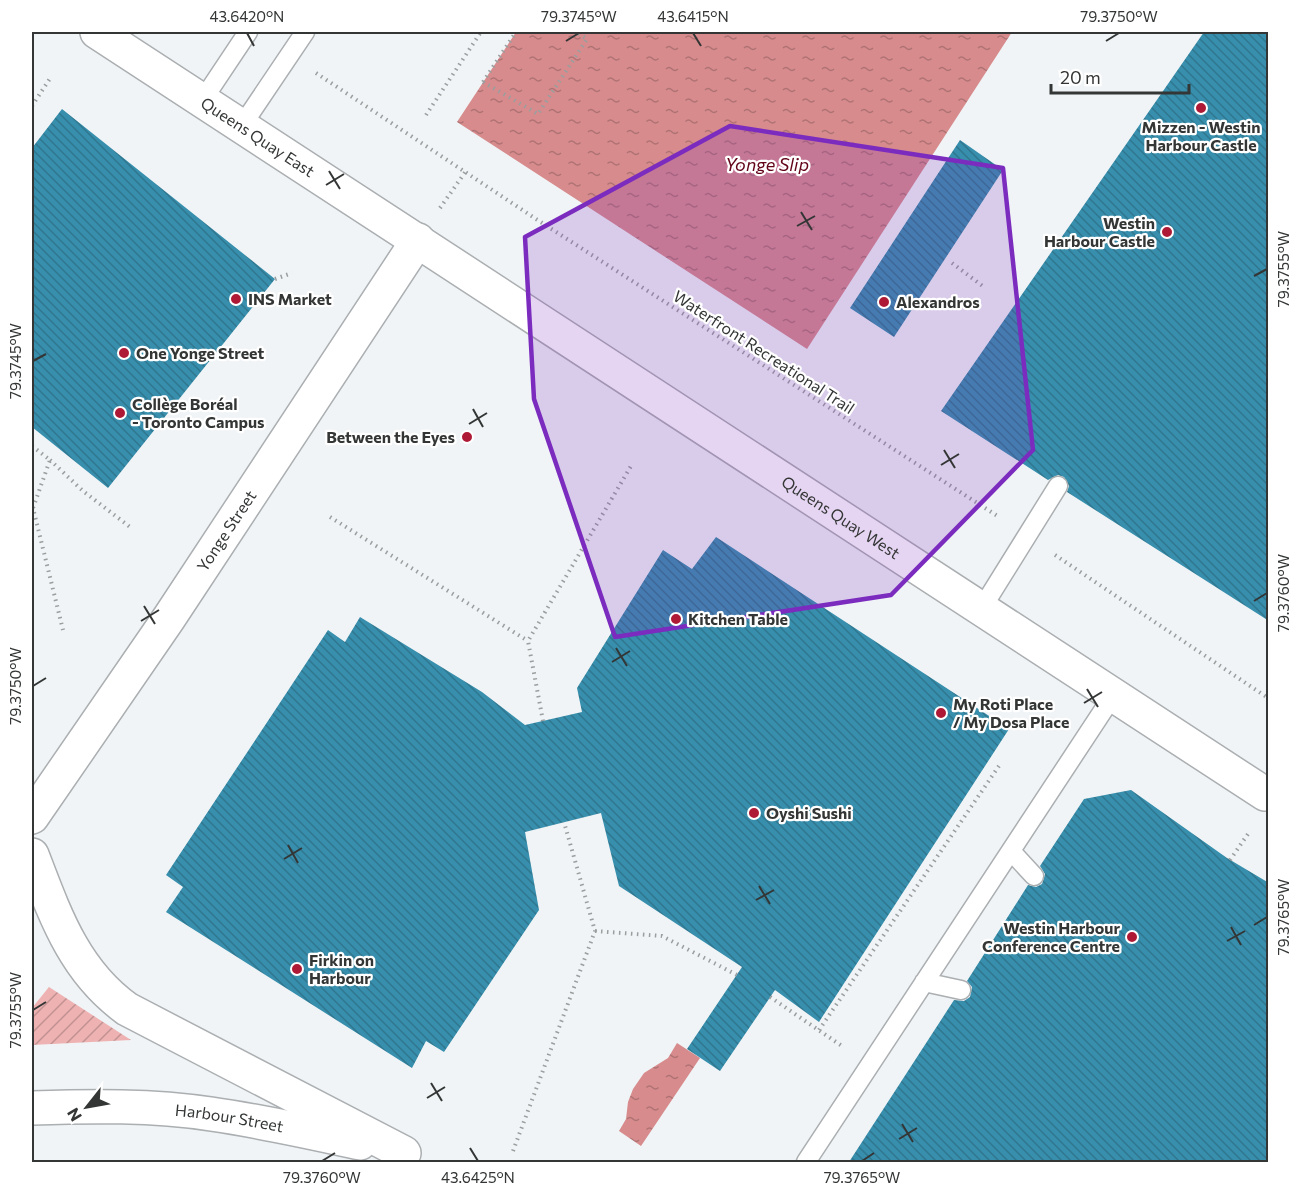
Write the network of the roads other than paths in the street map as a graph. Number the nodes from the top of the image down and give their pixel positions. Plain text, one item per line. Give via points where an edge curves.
1 (97, 32) edge
2 (248, 32) edge
3 (305, 32) edge
4 (202, 100) junction
5 (241, 126) junction
6 (418, 240) junction
7 (1058, 486) dead end
8 (982, 608) junction
9 (1114, 694) junction
10 (1265, 794) dead end
11 (32, 817) edge
12 (1011, 851) junction
13 (32, 855) edge
14 (1034, 876) dead end
15 (924, 982) junction
16 (961, 990) dead end
17 (32, 1108) edge
18 (413, 1158) edge
19 (806, 1162) edge

1 - 4 main road, Queens Quay East
2 - 4 lane
3 - 5 lane
4 - 5 main road, Queens Quay East
5 - 6 main road, Queens Quay East
6 - 8 main road, Queens Quay West
6 - 11 main road, Yonge Street via 169,618
7 - 8 lane
8 - 9 main road, Queens Quay West
9 - 10 main road, Queens Quay West
9 - 12 lane
12 - 14 lane
12 - 15 lane
13 - 18 main road via 74,951 107,994 127,1009
15 - 16 lane
15 - 19 lane
17 - 18 main road, Harbour Street via 103,1106 209,1113 306,1131

